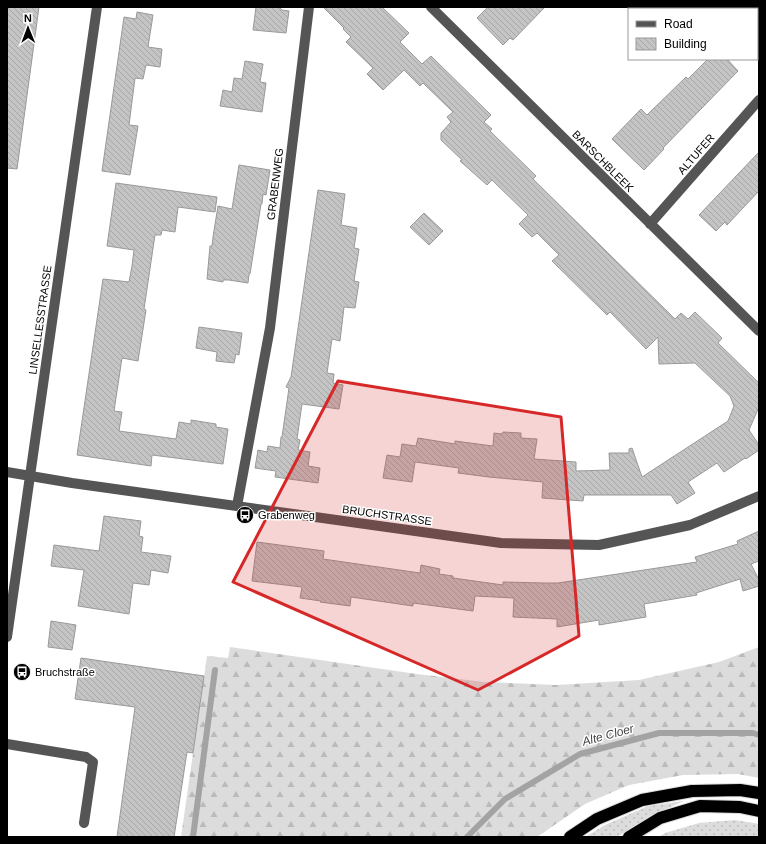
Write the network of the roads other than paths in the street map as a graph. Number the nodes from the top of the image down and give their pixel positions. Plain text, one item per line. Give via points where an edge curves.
1 (97, 7) edge
2 (309, 7) edge
3 (431, 7) edge
4 (759, 100) edge
5 (650, 224) junction
6 (759, 331) edge
7 (7, 472) edge
8 (30, 476) junction
9 (759, 496) edge
10 (237, 506) junction
11 (7, 637) edge
12 (7, 744) edge
13 (759, 793) edge
14 (759, 811) edge
15 (84, 823) dead end
16 (570, 837) edge
17 (629, 837) edge

1 - 8 street, LINSELLESSTRASSE
2 - 10 street, GRABENWEG via 270,328
3 - 5 street, BARSCHBLEEK
4 - 5 street, ALTUFER
5 - 6 street, BARSCHBLEEK
7 - 8 street, BRUCHSTRASSE
8 - 10 street, BRUCHSTRASSE
8 - 11 street, LINSELLESSTRASSE
9 - 10 street, BRUCHSTRASSE via 690,525 598,545 502,543
12 - 15 street via 86,757 93,762
13 - 16 highway via 740,790 692,791 642,800 597,819
14 - 17 highway via 740,807 700,806 660,818

